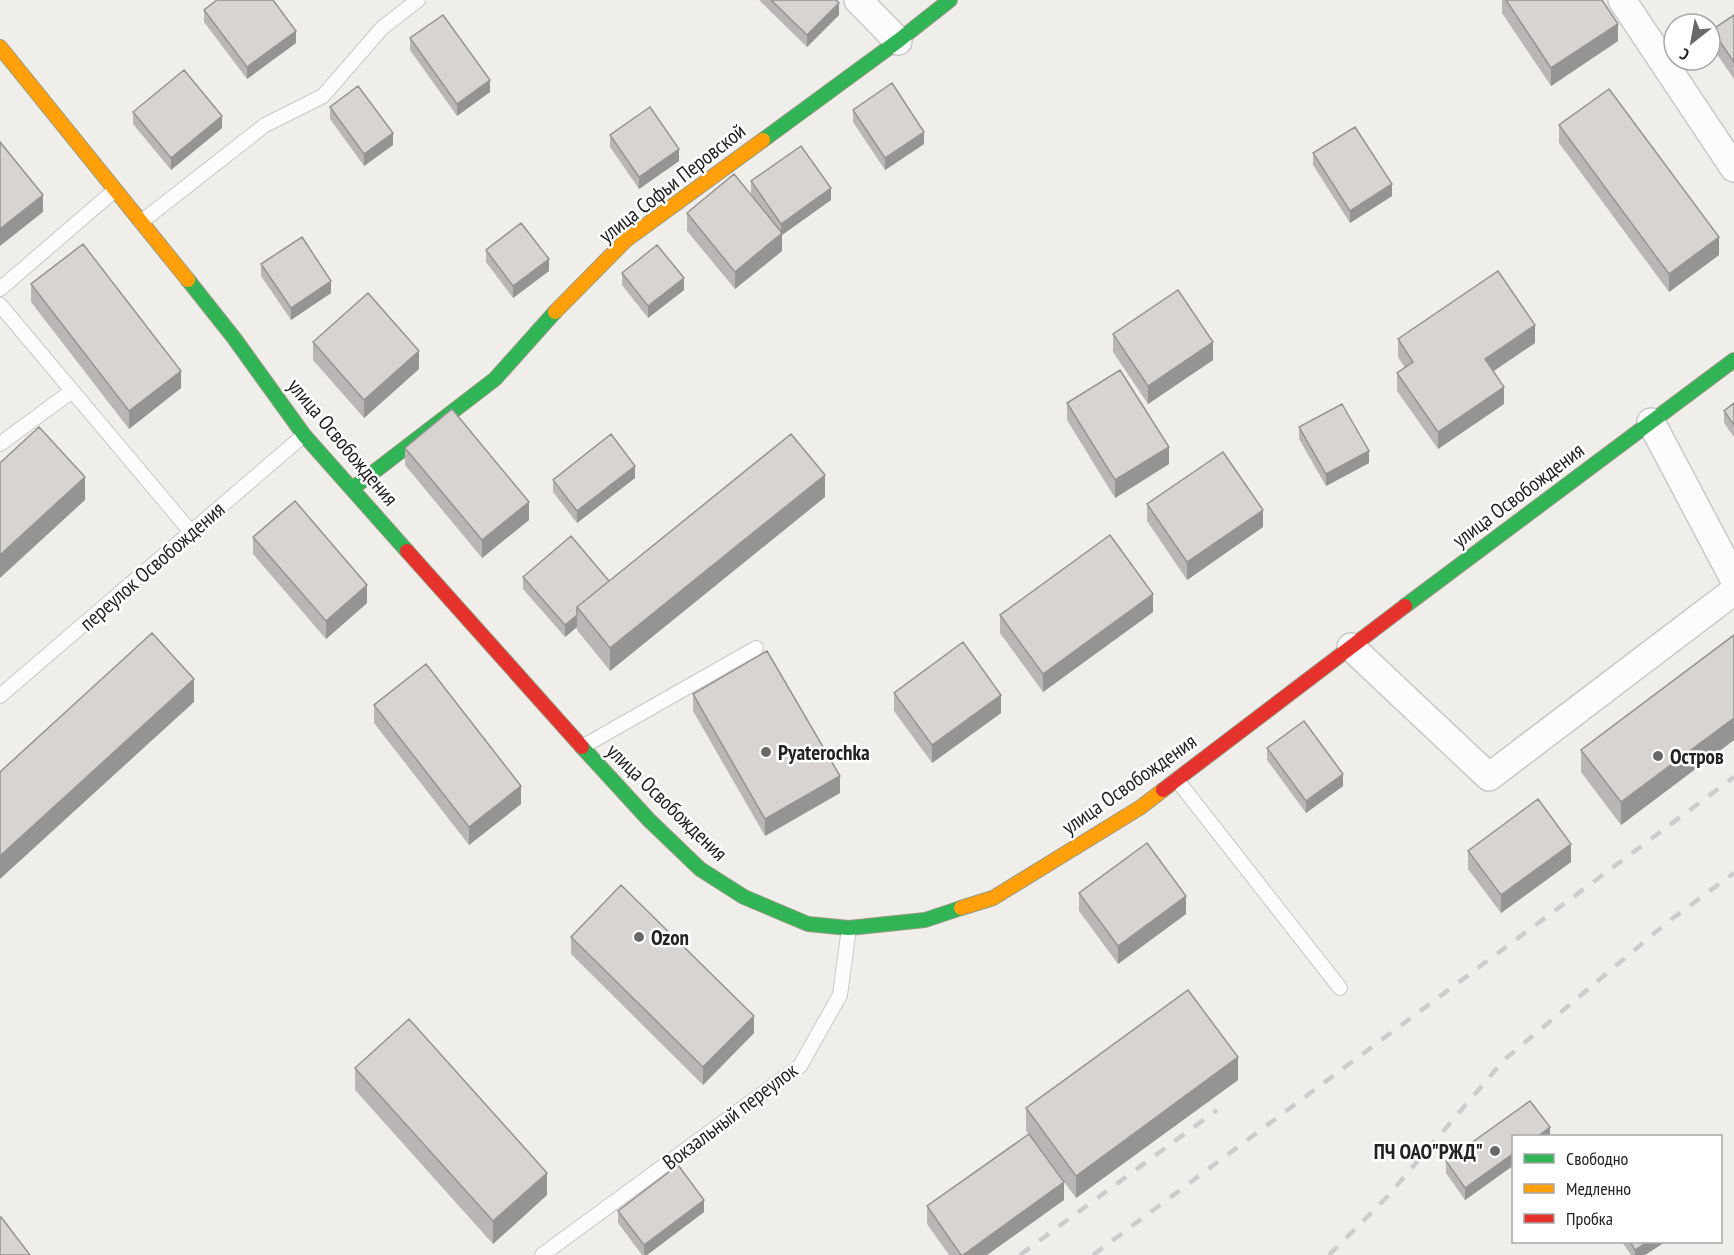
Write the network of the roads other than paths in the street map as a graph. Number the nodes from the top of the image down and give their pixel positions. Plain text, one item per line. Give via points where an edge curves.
1 (418, 0) edge
2 (858, 0) edge
3 (950, 0) edge
4 (1622, 0) edge
5 (898, 41) junction
6 (0, 47) edge
7 (1734, 168) edge
8 (115, 190) junction
9 (141, 222) junction
10 (0, 289) edge
11 (0, 305) edge
12 (1734, 360) edge
13 (72, 391) junction
14 (1651, 422) junction
15 (304, 435) junction
16 (0, 444) edge
17 (353, 489) junction
18 (191, 532) junction
19 (1734, 579) edge
20 (1734, 591) edge
21 (1351, 647) junction
22 (756, 648) dead end
23 (0, 696) edge
24 (582, 747) junction
25 (1177, 780) junction
26 (849, 928) junction
27 (1340, 988) dead end
28 (542, 1255) edge

1 - 9 lane via 382,28 323,96 265,125
2 - 5 street
3 - 5 main road, улица Софьи Перовской
4 - 7 street
5 - 17 main road, улица Софьи Перовской via 626,240 495,379
6 - 8 main road, улица Освобождения
8 - 9 main road, улица Освобождения
8 - 10 lane
9 - 15 main road, улица Освобождения via 234,338
11 - 13 lane
12 - 14 main road, улица Освобождения
13 - 16 lane
13 - 18 lane
14 - 19 street
14 - 21 main road, улица Освобождения
15 - 17 main road, улица Освобождения
15 - 18 lane, переулок Освобождения
17 - 24 main road, улица Освобождения
18 - 23 lane, переулок Освобождения
20 - 21 street via 1489,777
21 - 25 main road, улица Освобождения
22 - 24 lane
24 - 26 main road, улица Освобождения via 700,869 744,897 808,924
25 - 26 main road, улица Освобождения via 1141,807 993,898 925,920
25 - 27 lane
26 - 28 lane, Вокзальный переулок via 840,995 800,1066

